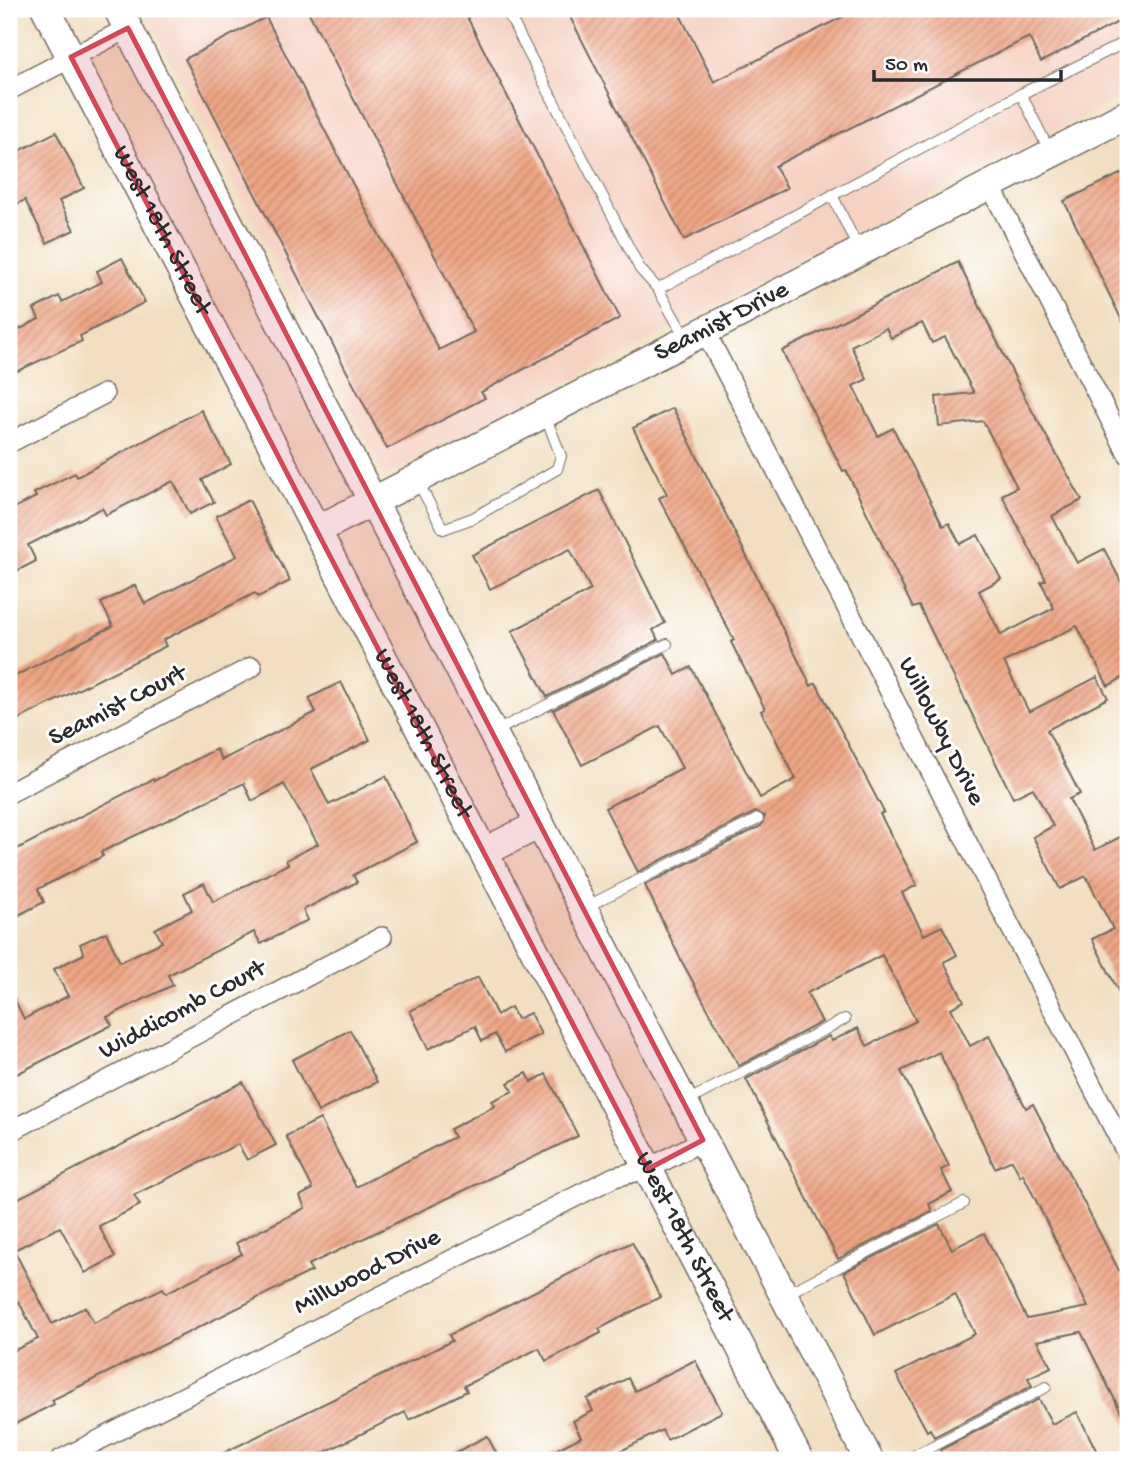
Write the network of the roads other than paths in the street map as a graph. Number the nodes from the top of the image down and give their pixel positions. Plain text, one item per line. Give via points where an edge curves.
1 (46, 9) edge
2 (506, 9) edge
3 (123, 18) edge
4 (1128, 41) edge
5 (71, 57) junction
6 (9, 90) edge
7 (1021, 94) junction
8 (1128, 114) edge
9 (1051, 154) junction
10 (990, 185) junction
11 (832, 195) junction
12 (859, 252) junction
13 (658, 289) junction
14 (696, 336) junction
15 (104, 394) dead end
16 (544, 413) junction
17 (9, 443) edge
18 (1128, 454) edge
19 (416, 479) junction
20 (373, 501) junction
21 (317, 530) junction
22 (667, 644) dead end
23 (252, 667) dead end
24 (493, 732) junction
25 (9, 793) edge
26 (758, 819) dead end
27 (540, 824) junction
28 (484, 852) junction
29 (583, 908) junction
30 (382, 937) dead end
31 (845, 1019) dead end
32 (684, 1103) junction
33 (9, 1132) edge
34 (703, 1140) junction
35 (1128, 1156) edge
36 (648, 1168) junction
37 (964, 1203) dead end
38 (784, 1295) junction
39 (1046, 1387) dead end
40 (60, 1460) edge
41 (799, 1460) edge
42 (869, 1460) edge
43 (906, 1460) edge

1 - 5 main road, West 18th Street
2 - 13 lane via 640,269
3 - 5 street
3 - 20 main road
4 - 7 lane
5 - 6 street
5 - 21 main road, West 18th Street
7 - 9 lane
7 - 11 lane
8 - 9 main road, Seamist Drive
9 - 10 main road, Seamist Drive
10 - 12 main road, Seamist Drive
10 - 18 street
11 - 12 lane
11 - 13 lane
12 - 14 main road, Seamist Drive
13 - 14 lane
14 - 16 main road, Seamist Drive
14 - 35 street, Willowby Drive
15 - 17 street
16 - 19 main road, Seamist Drive
16 - 19 lane via 561,456 557,469 473,518 443,529
19 - 20 main road, Seamist Drive
20 - 21 main road, Seamist Drive
20 - 24 main road
21 - 28 main road, West 18th Street
22 - 24 lane
23 - 25 street, Seamist Court
24 - 27 main road
26 - 29 lane
27 - 28 main road
27 - 29 main road
28 - 36 main road, West 18th Street
29 - 32 main road
30 - 33 street, Widdicomb Court
31 - 32 lane
32 - 34 main road
34 - 36 street, Millwood Drive
34 - 38 main road
36 - 40 street, Millwood Drive via 614,1177
36 - 41 main road, West 18th Street
37 - 38 lane
38 - 42 main road
39 - 43 lane

